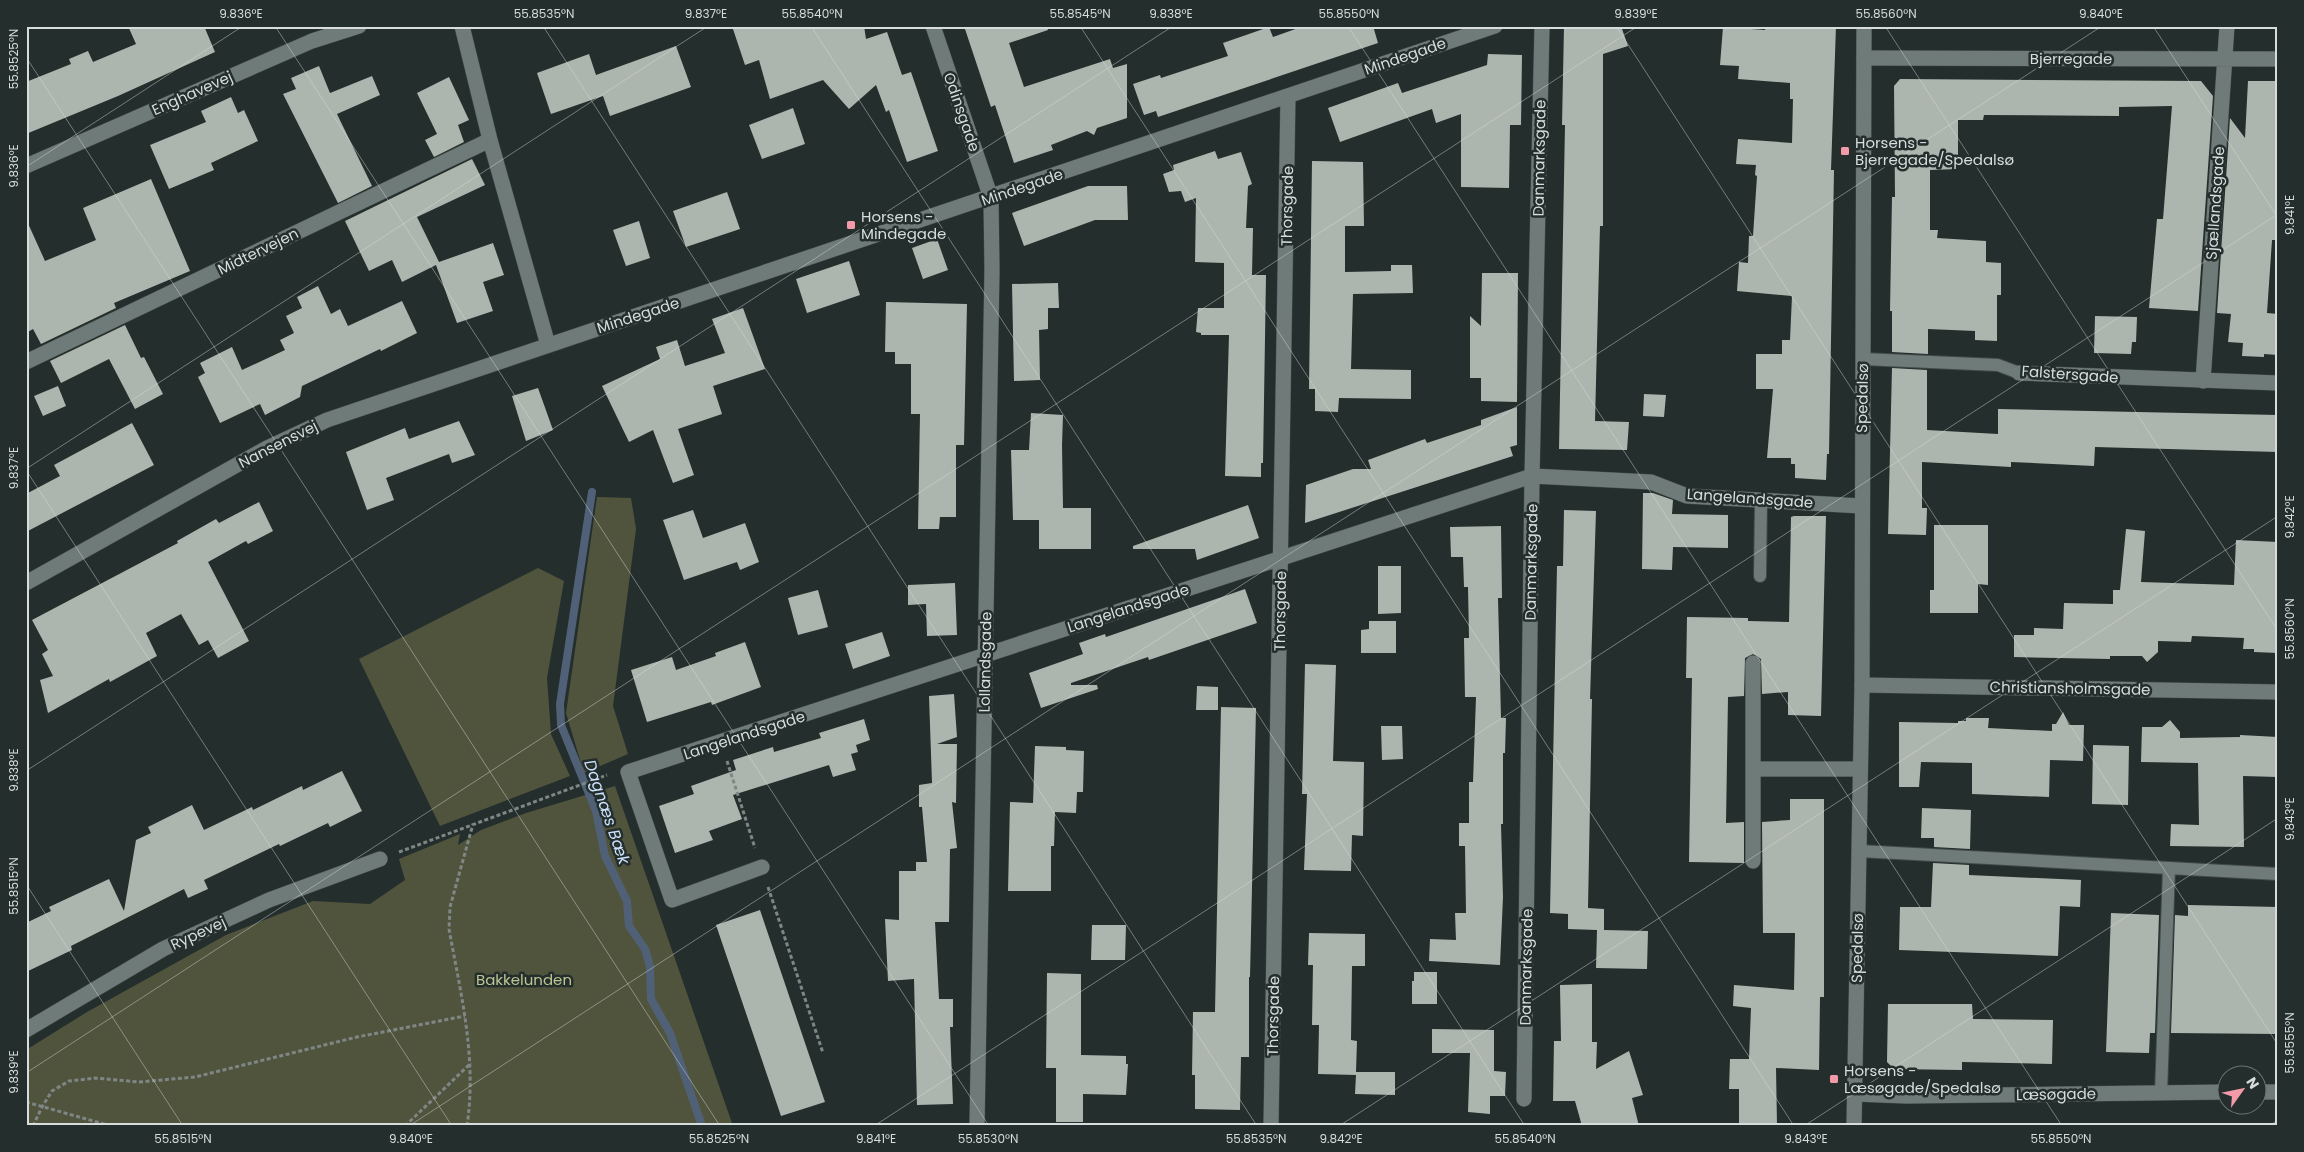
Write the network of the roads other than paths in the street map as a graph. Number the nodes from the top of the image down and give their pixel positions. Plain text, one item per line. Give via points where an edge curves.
1 (359, 26) edge
2 (462, 26) edge
3 (933, 26) edge
4 (1495, 26) edge
5 (1542, 26) edge
6 (1864, 26) edge
7 (2227, 26) edge
8 (1864, 58) junction
9 (2224, 58) junction
10 (2278, 59) edge
11 (1288, 96) junction
12 (490, 140) junction
13 (26, 166) edge
14 (991, 198) junction
15 (548, 345) junction
16 (1862, 359) junction
17 (26, 362) edge
18 (2019, 373) joint
19 (2204, 381) junction
20 (2278, 383) edge
21 (1532, 476) junction
22 (1761, 500) junction
23 (1861, 506) junction
24 (1281, 557) junction
25 (1760, 576) dead end
26 (26, 583) edge
27 (985, 656) junction
28 (1753, 663) dead end
29 (1862, 685) junction
30 (2278, 692) edge
31 (1753, 769) junction
32 (1860, 769) junction
33 (1859, 851) junction
34 (380, 859) road end
35 (1753, 861) dead end
36 (762, 867) road end
37 (2168, 868) junction
38 (2278, 874) edge
39 (26, 1030) edge
40 (2161, 1092) junction
41 (2216, 1092) edge
42 (1855, 1094) junction
43 (1524, 1099) dead end
44 (977, 1126) edge
45 (1271, 1126) edge
46 (1854, 1126) edge

1 - 13 street, Enghavevej via 312,41
2 - 12 street
3 - 14 street, Odinsgade
4 - 11 street, Mindegade
5 - 21 street, Danmarksgade
6 - 8 street, Spedalsø
7 - 9 street, Sjællandsgade
8 - 9 street, Bjerregade
8 - 16 street, Spedalsø
9 - 10 street, Bjerregade
9 - 19 street, Sjællandsgade
11 - 14 street, Mindegade
11 - 24 street, Thorsgade
12 - 15 street
12 - 17 street, Midtervejen
14 - 15 street, Mindegade
14 - 27 street, Lollandsgade
15 - 26 street, Nansensvej via 327,420 267,448
16 - 18 lane, Falstersgade via 1998,365
16 - 23 street, Spedalsø
18 - 19 street, Falstersgade
19 - 20 street, Falstersgade
21 - 22 street, Langelandsgade via 1651,482 1687,496
21 - 24 street, Langelandsgade
21 - 43 street, Danmarksgade
22 - 23 street, Langelandsgade
22 - 25 lane
23 - 29 street, Spedalsø
24 - 27 street, Langelandsgade
24 - 45 street, Thorsgade
27 - 36 street, Langelandsgade via 628,772 672,900
27 - 44 street, Lollandsgade
28 - 31 street
29 - 30 street, Christiansholmsgade
29 - 32 street, Spedalsø
31 - 32 street
31 - 35 street
32 - 33 street, Spedalsø
33 - 37 lane
33 - 42 street, Spedalsø
34 - 39 street, Rypevej via 269,900 163,949
37 - 38 lane
37 - 40 lane
40 - 41 street, Læsøgade
40 - 42 street, Læsøgade
42 - 46 street, Spedalsø

